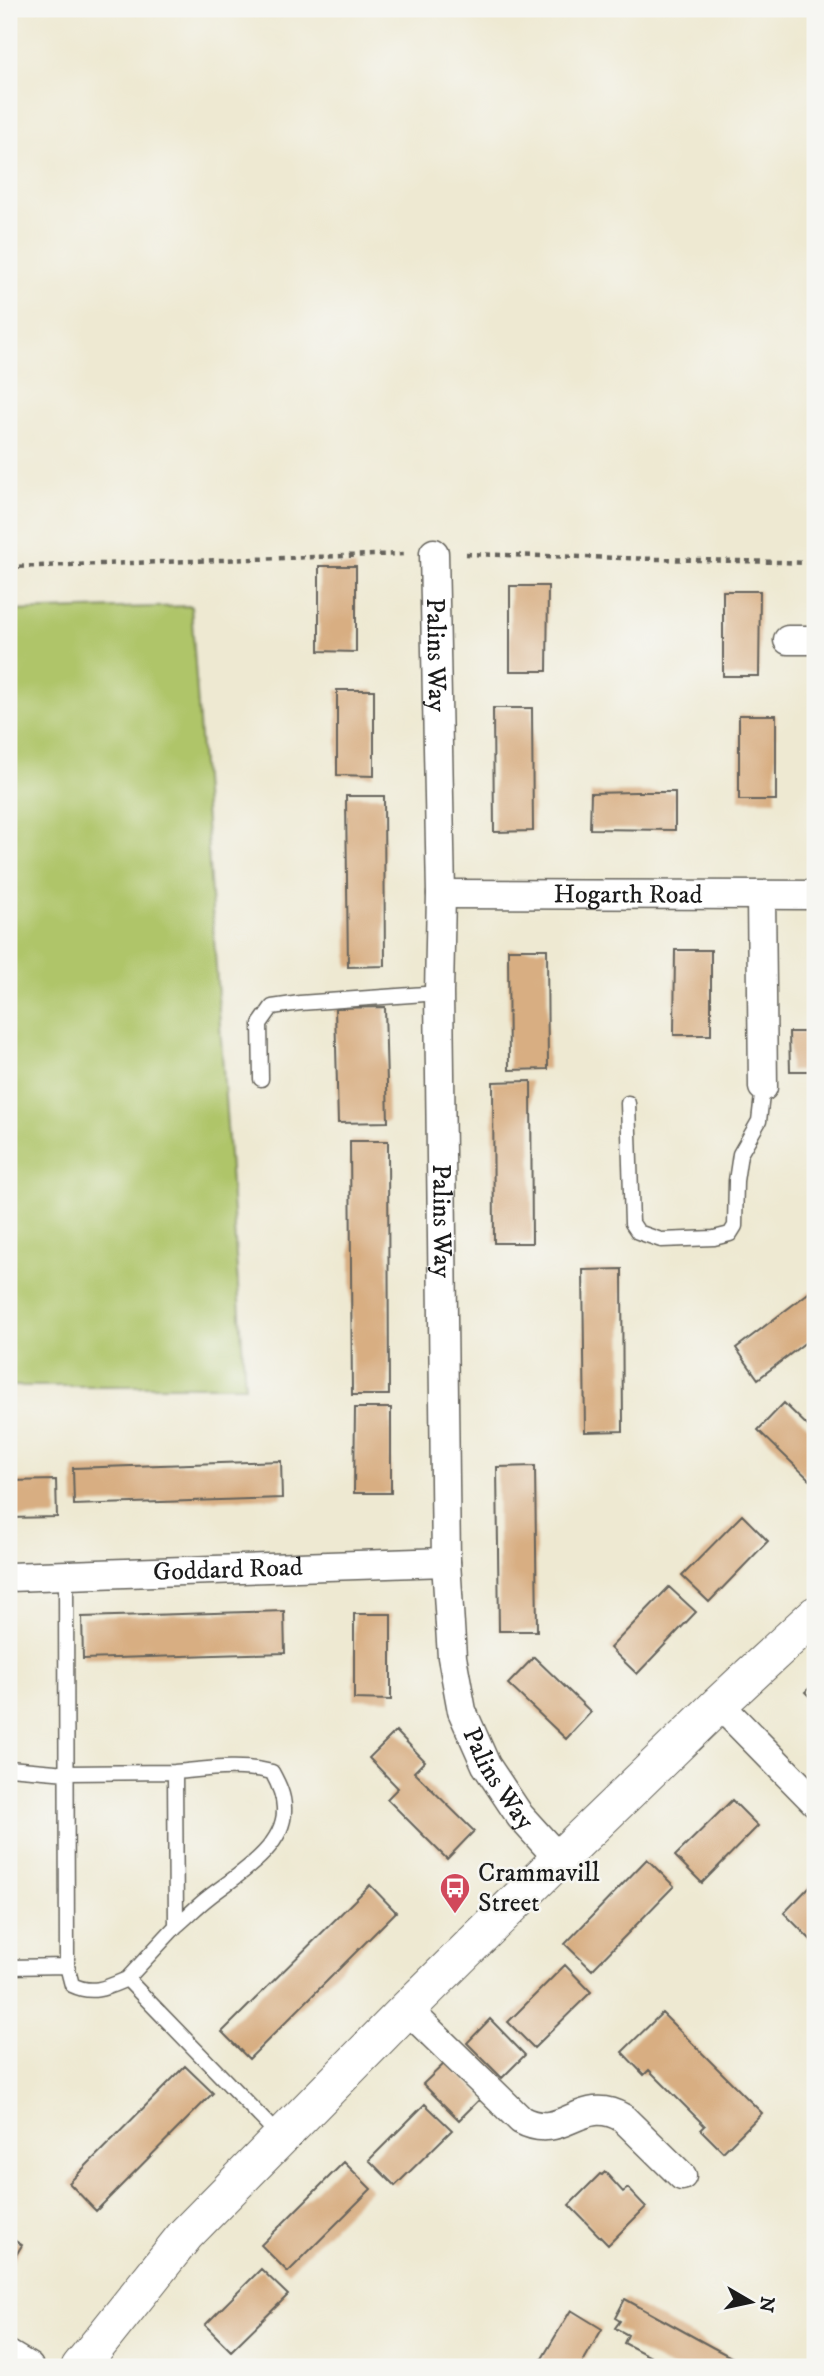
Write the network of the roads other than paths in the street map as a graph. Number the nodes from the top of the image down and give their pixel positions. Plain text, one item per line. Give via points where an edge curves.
1 (435, 553) dead end
2 (441, 894) junction
3 (815, 895) edge
4 (761, 896) junction
5 (439, 993) junction
6 (261, 1079) dead end
7 (763, 1087) joint
8 (628, 1102) dead end
9 (446, 1562) junction
10 (66, 1574) junction
11 (9, 1577) edge
12 (815, 1615) edge
13 (719, 1704) junction
14 (9, 1768) edge
15 (175, 1772) junction
16 (67, 1773) junction
17 (815, 1802) edge
18 (559, 1859) junction
19 (176, 1926) junction
20 (67, 1966) junction
21 (9, 1967) edge
22 (127, 1979) junction
23 (407, 2009) junction
24 (281, 2138) junction
25 (681, 2176) dead end
26 (9, 2355) edge
27 (29, 2367) edge
28 (80, 2367) edge

1 - 2 street, Palins Way
2 - 4 street, Hogarth Road
2 - 5 street, Palins Way
3 - 4 street, Hogarth Road
4 - 7 street
5 - 6 lane via 272,1007 260,1024
5 - 9 street, Palins Way
7 - 8 lane via 759,1121 740,1154 736,1226 730,1234 714,1238 660,1240 638,1232 632,1223
9 - 10 street, Goddard Road
9 - 18 street, Palins Way via 462,1711 493,1776 520,1816
10 - 11 street, Goddard Road
10 - 16 lane
12 - 13 street
13 - 17 street
13 - 18 street
14 - 16 lane
15 - 16 lane
15 - 19 lane
15 - 19 lane via 243,1767 272,1772 285,1809 278,1833 264,1852
16 - 20 lane
18 - 23 street
19 - 22 lane
20 - 21 lane
20 - 22 lane via 72,1984 85,1991
22 - 24 lane
23 - 24 street
23 - 25 street via 521,2120 541,2128 591,2110 614,2112
24 - 28 street via 186,2234
26 - 27 street

